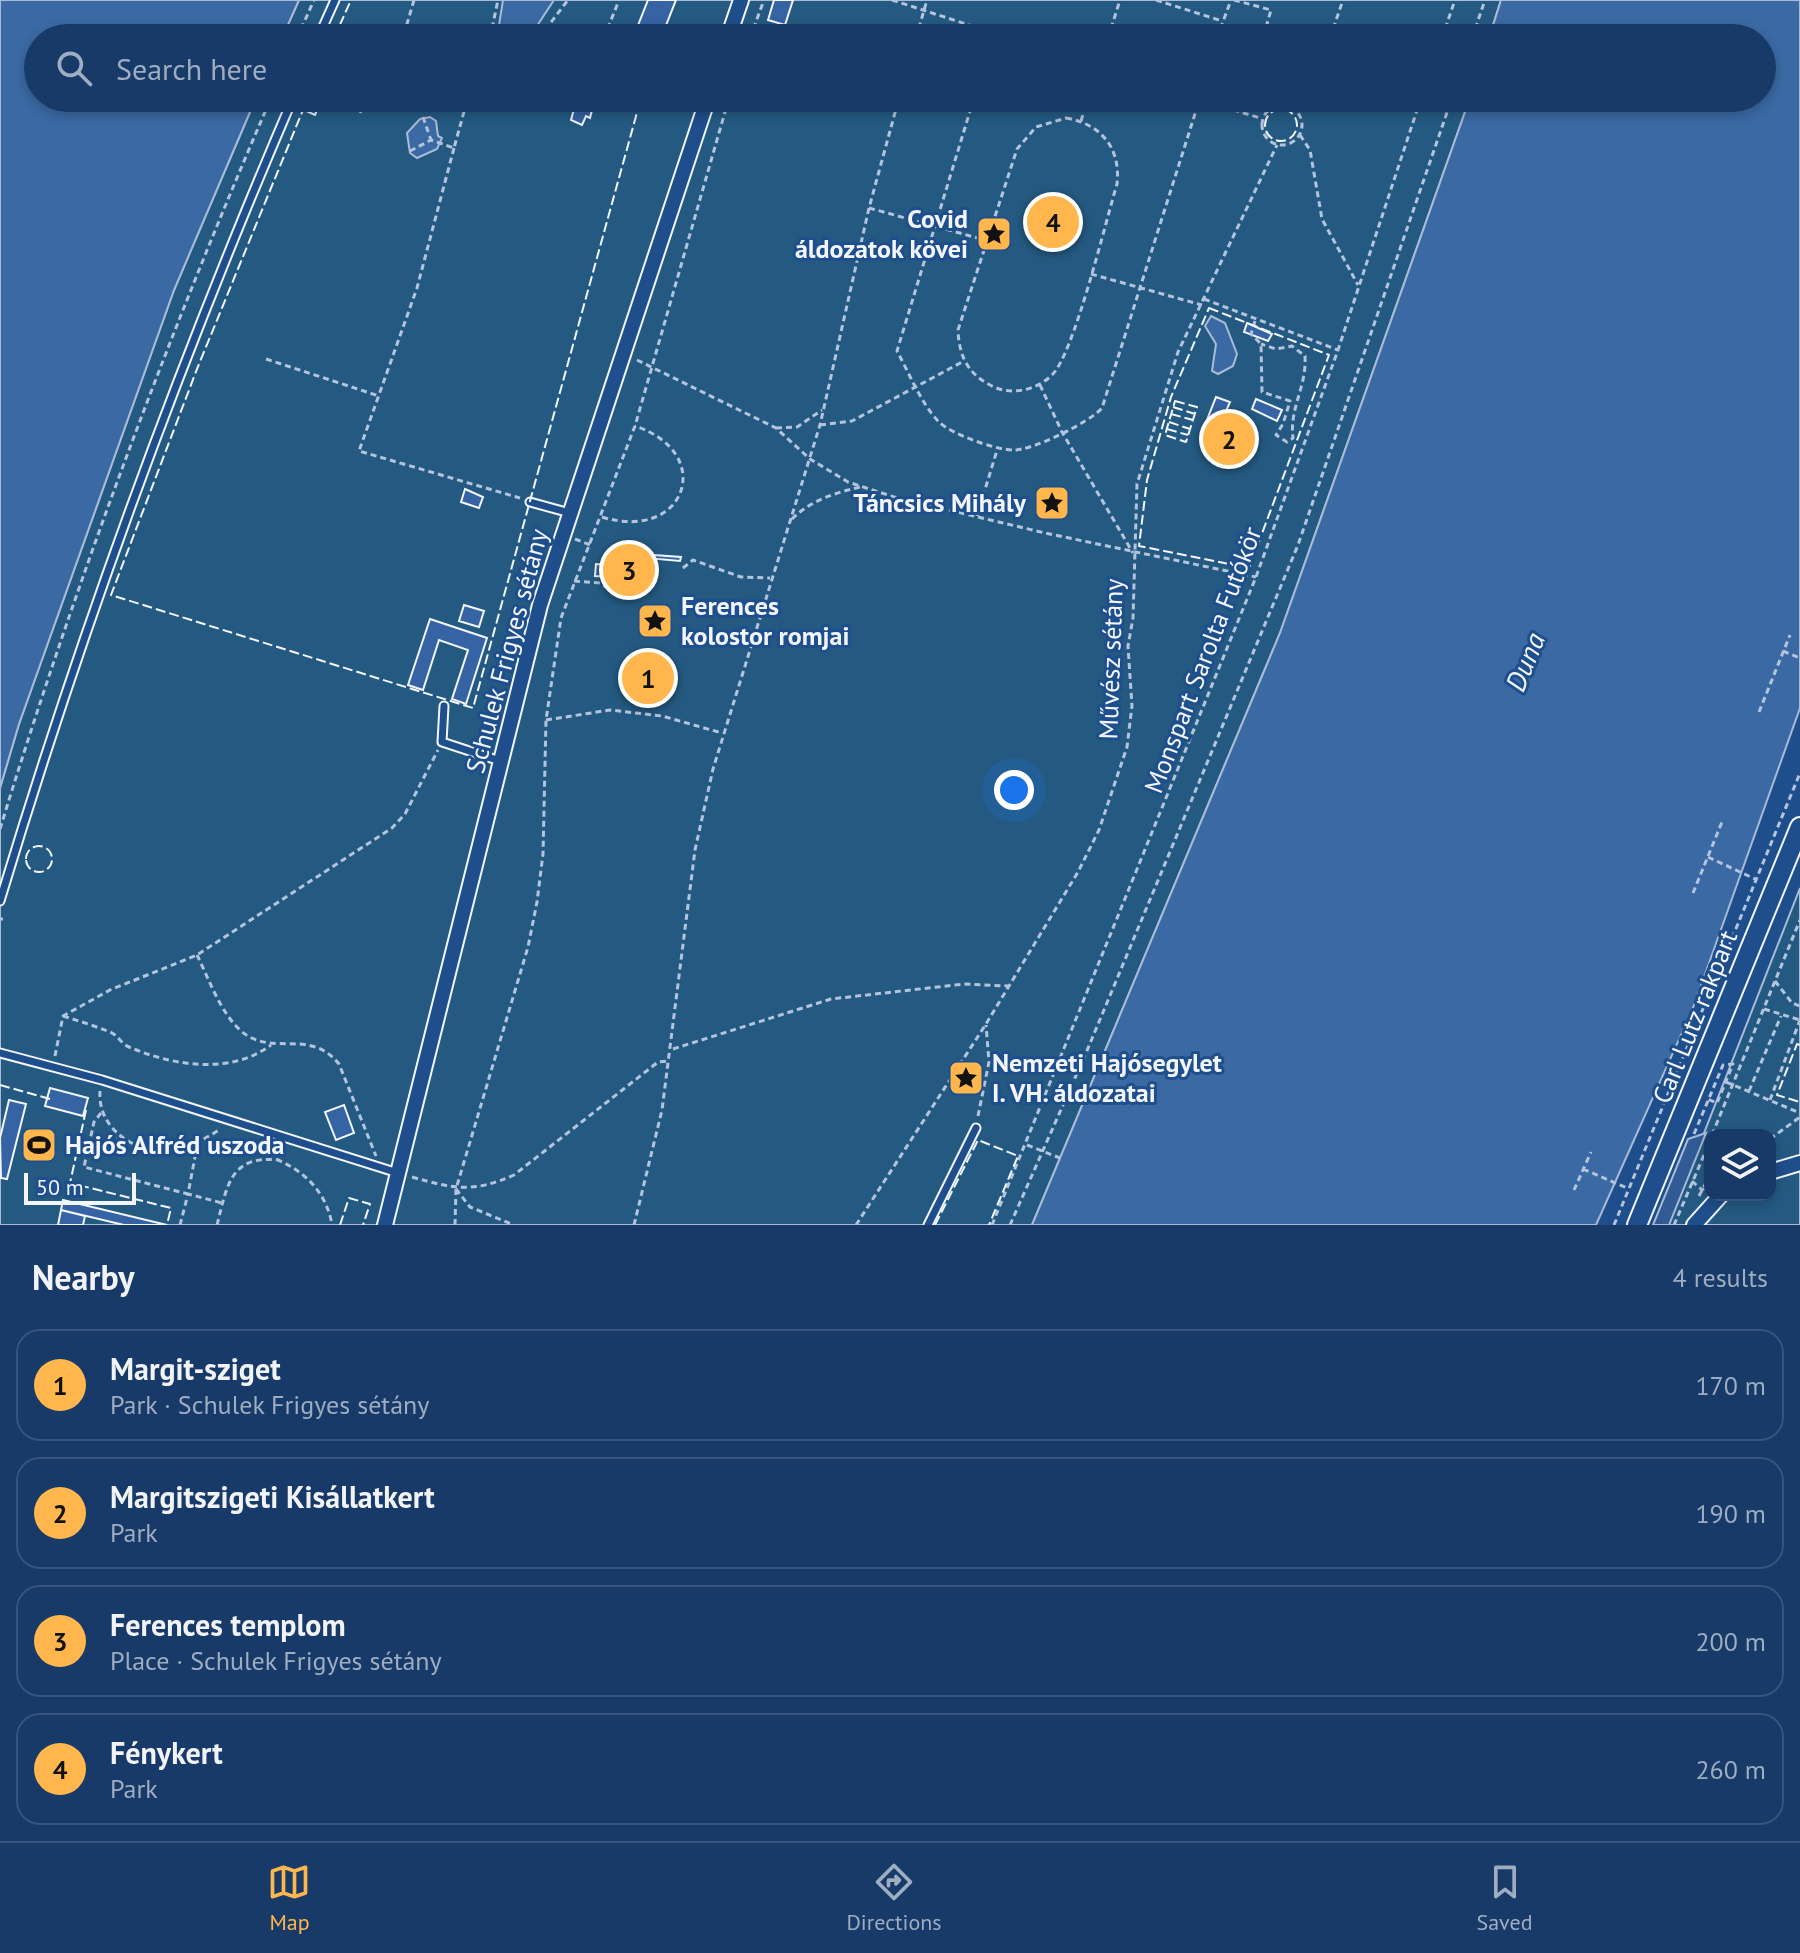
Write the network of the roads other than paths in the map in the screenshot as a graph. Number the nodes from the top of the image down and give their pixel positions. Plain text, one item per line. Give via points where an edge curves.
1 (335, 0) edge
2 (741, 0) edge
3 (324, 24) edge
4 (733, 24) edge
5 (287, 112) edge
6 (703, 112) edge
7 (530, 502) road end
8 (570, 513) junction
9 (444, 706) dead end
10 (502, 762) junction
11 (1800, 827) edge
12 (0, 901) edge
13 (0, 1053) edge
14 (976, 1128) road end
15 (1800, 1163) edge
16 (1776, 1170) edge
17 (398, 1173) junction
18 (1716, 1201) edge
19 (385, 1225) edge
20 (928, 1225) edge
21 (1637, 1225) edge
22 (1694, 1225) edge

1 - 3 lane
2 - 4 street
5 - 12 lane via 212,295 96,606
6 - 8 street, Schulek Frigyes sétány
7 - 8 lane
8 - 10 street, Schulek Frigyes sétány via 540,605
9 - 10 lane via 442,742
10 - 17 street, Schulek Frigyes sétány
11 - 21 main road, Carl Lutz rakpart
13 - 17 lane
14 - 20 lane
15 - 16 street
17 - 19 street, Schulek Frigyes sétány
18 - 22 street

